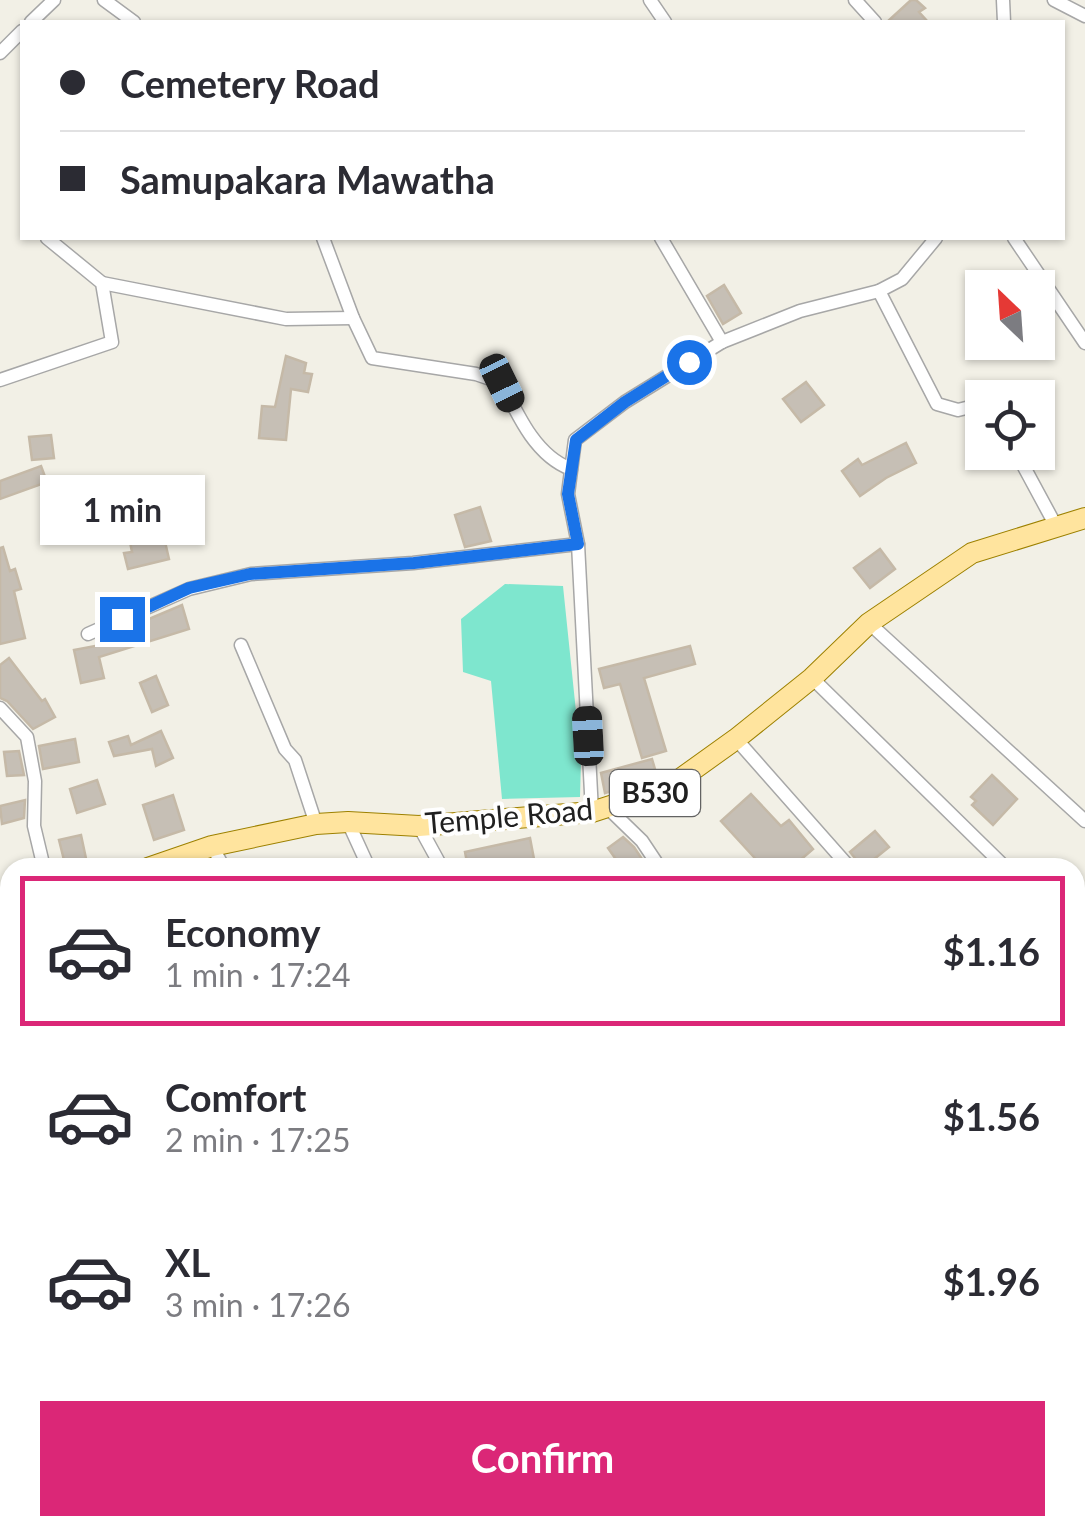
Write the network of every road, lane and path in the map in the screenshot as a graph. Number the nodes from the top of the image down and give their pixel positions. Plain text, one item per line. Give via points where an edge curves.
1 (54, 0) edge
2 (104, 0) edge
3 (855, 0) edge
4 (1054, 0) edge
5 (1085, 16) edge
6 (33, 20) edge
7 (131, 20) edge
8 (872, 20) edge
9 (20, 33) edge
10 (0, 54) edge
11 (49, 240) edge
12 (324, 240) edge
13 (662, 240) edge
14 (934, 240) edge
15 (1015, 240) edge
16 (102, 283) junction
17 (879, 291) junction
18 (353, 318) junction
19 (722, 342) junction
20 (1085, 343) edge
21 (0, 380) edge
22 (965, 408) edge
23 (571, 469) junction
24 (1026, 470) edge
25 (1085, 518) edge
26 (1057, 528) junction
27 (578, 544) junction
28 (869, 622) junction
29 (88, 634) dead end
30 (240, 645) dead end
31 (812, 678) junction
32 (0, 708) edge
33 (736, 739) junction
34 (601, 811) junction
35 (1085, 821) edge
36 (348, 822) junction
37 (316, 824) junction
38 (419, 826) junction
39 (212, 846) junction
40 (42, 858) edge
41 (177, 858) edge
42 (219, 858) edge
43 (364, 858) edge
44 (437, 858) edge
45 (653, 858) edge
46 (841, 858) edge
47 (996, 858) edge

1 - 6 street
2 - 7 street
3 - 8 street
4 - 5 street
9 - 10 street
11 - 16 street
12 - 18 street
13 - 19 street
14 - 17 street via 902,278
15 - 20 street
16 - 18 street via 286,319
16 - 21 street via 112,342
17 - 19 street
17 - 22 street via 937,404
18 - 23 street via 372,358 502,383 552,462
19 - 23 street via 576,440
23 - 27 street via 568,494
24 - 26 street
25 - 26 main road, Temple Road / B530
26 - 28 main road, Temple Road / B530 via 972,553
27 - 29 street via 250,574 189,588
27 - 34 street
28 - 31 main road, Temple Road / B530
28 - 35 street
30 - 37 street via 285,749 296,760
31 - 33 main road, Temple Road / B530
31 - 47 street
32 - 40 street via 26,737
33 - 34 main road, Temple Road / B530 via 669,788
33 - 46 street
34 - 38 main road, Temple Road / B530
34 - 45 street via 642,841
36 - 37 main road, Temple Road / B530
36 - 38 main road, Temple Road / B530
36 - 43 street
37 - 39 main road, Temple Road / B530
38 - 44 street
39 - 41 main road, Temple Road / B530
39 - 42 street

